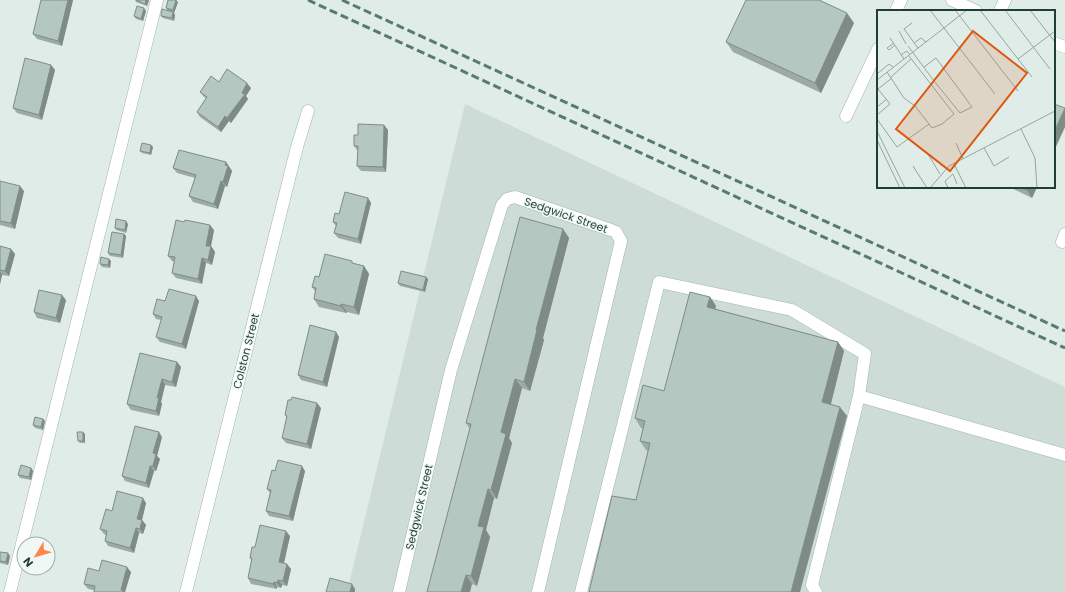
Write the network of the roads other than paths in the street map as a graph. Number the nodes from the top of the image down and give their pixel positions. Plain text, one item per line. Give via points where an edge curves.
1 (157, 0) edge
2 (901, 0) edge
3 (952, 0) edge
4 (1005, 0) edge
5 (896, 10) edge
6 (974, 10) edge
7 (1000, 10) edge
8 (1055, 43) edge
9 (1065, 47) edge
10 (877, 51) edge
11 (308, 111) dead end
12 (846, 116) dead end
13 (859, 396) junction
14 (1065, 455) edge
15 (10, 592) edge
16 (186, 592) edge
17 (399, 592) edge
18 (538, 592) edge
19 (581, 592) edge
20 (816, 592) edge

1 - 15 street
2 - 5 street
3 - 6 street
4 - 7 street
8 - 9 street
10 - 12 street
11 - 16 street, Colston Street
13 - 14 street
13 - 19 street via 865,354 792,310 659,282
13 - 20 street via 812,585
17 - 18 street, Sedgwick Street via 451,370 502,205 507,199 515,197 616,232 621,241

